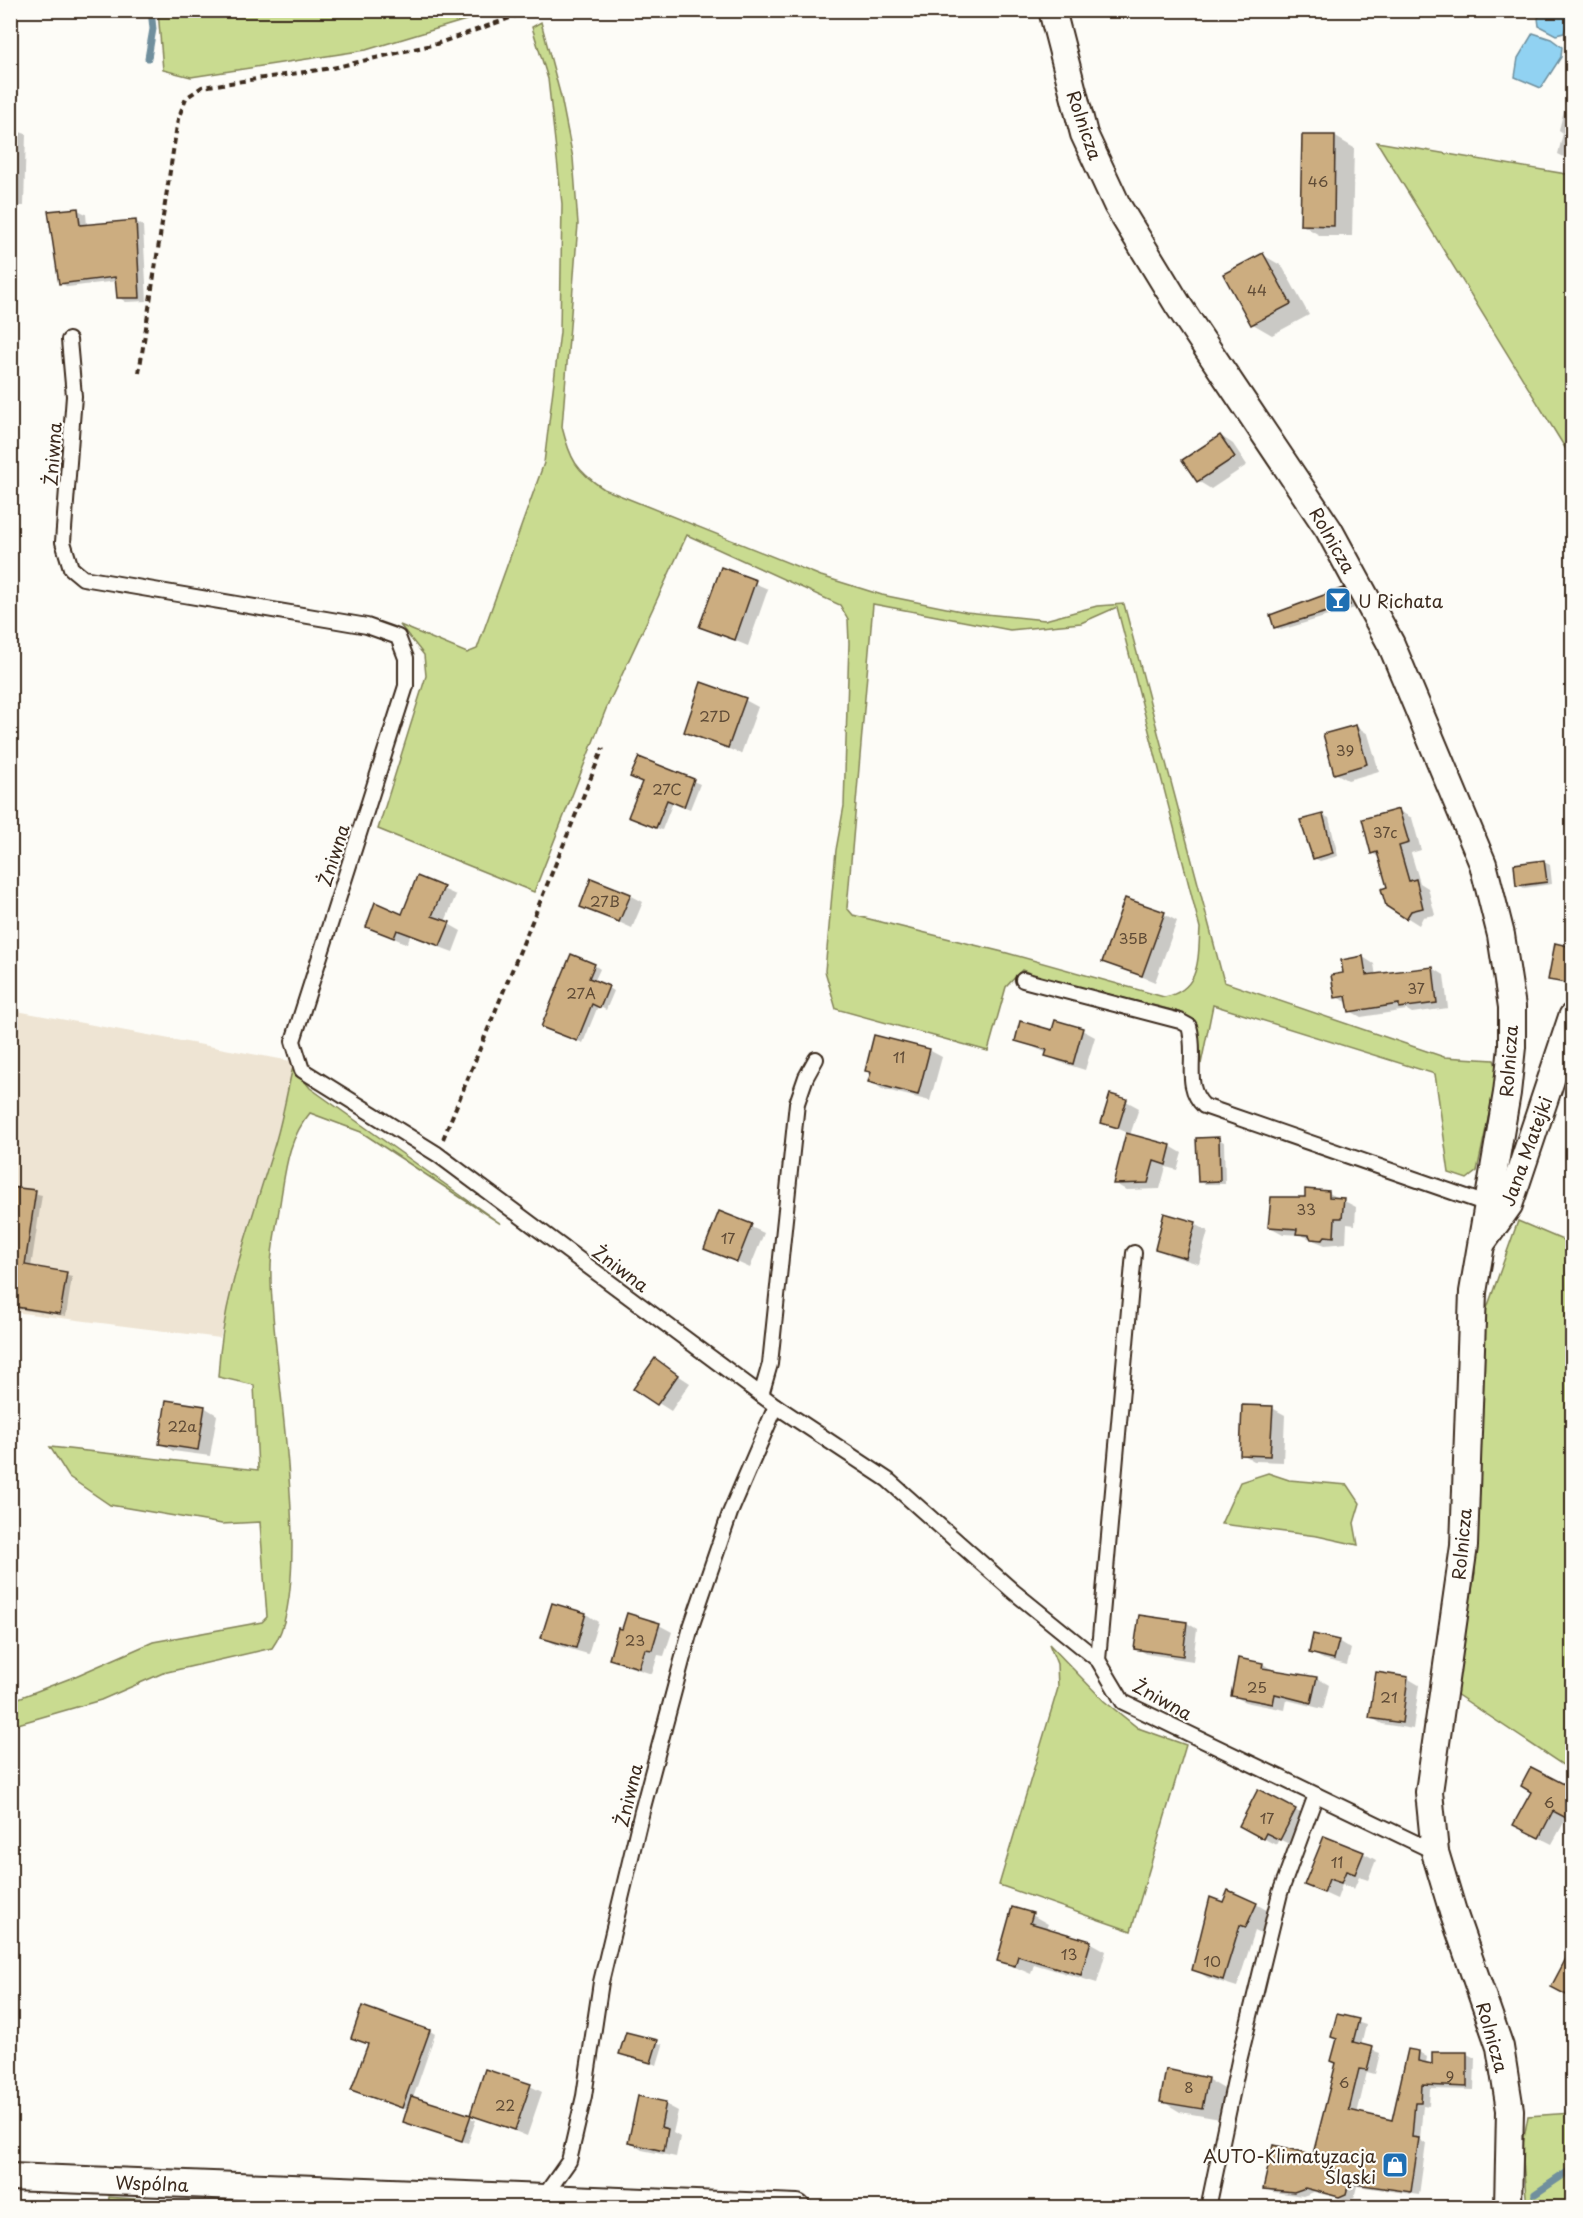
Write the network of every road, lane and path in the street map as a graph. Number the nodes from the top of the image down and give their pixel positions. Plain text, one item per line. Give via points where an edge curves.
1 (533, 10) edge
2 (1052, 10) edge
3 (69, 340) dead end
4 (139, 373) dead end
5 (603, 748) dead end
6 (1023, 980) dead end
7 (1572, 1017) edge
8 (816, 1059) dead end
9 (437, 1154) junction
10 (1487, 1204) junction
11 (1480, 1245) junction
12 (1134, 1253) dead end
13 (761, 1395) junction
14 (776, 1406) junction
15 (1098, 1660) junction
16 (1316, 1795) junction
17 (1435, 1852) junction
18 (10, 2177) edge
19 (543, 2198) junction
20 (797, 2208) edge
21 (1208, 2208) edge
22 (1508, 2208) edge

1 - 4 path via 436,44 332,68 202,87 186,98 178,119
2 - 10 street, Rolnicza via 1084,134 1117,205 1178,305 1329,530 1391,644 1483,864 1501,935 1512,1017 1507,1093
3 - 9 lane, Żniwna via 74,396 63,542 71,568 83,578 367,626 398,637 406,658 406,686 293,1041 302,1070
5 - 9 path
6 - 10 lane via 1189,1026 1194,1043 1192,1082 1195,1096 1204,1106
7 - 11 street, Jana Matejki via 1509,1204
8 - 13 lane via 797,1103 770,1364
9 - 13 lane, Żniwna
10 - 11 street, Rolnicza
11 - 17 street, Rolnicza via 1473,1292 1464,1546 1429,1792
12 - 15 lane
13 - 14 lane, Żniwna
14 - 15 lane, Żniwna via 888,1480 1014,1592
14 - 19 lane, Żniwna via 730,1513 691,1627 601,1982 584,2096 569,2160
15 - 16 lane, Żniwna via 1123,1702
16 - 17 lane, Żniwna
16 - 21 lane via 1280,1893
17 - 22 street, Rolnicza via 1500,2047 1510,2110
18 - 19 street, Wspólna
19 - 20 street, Wspólna

